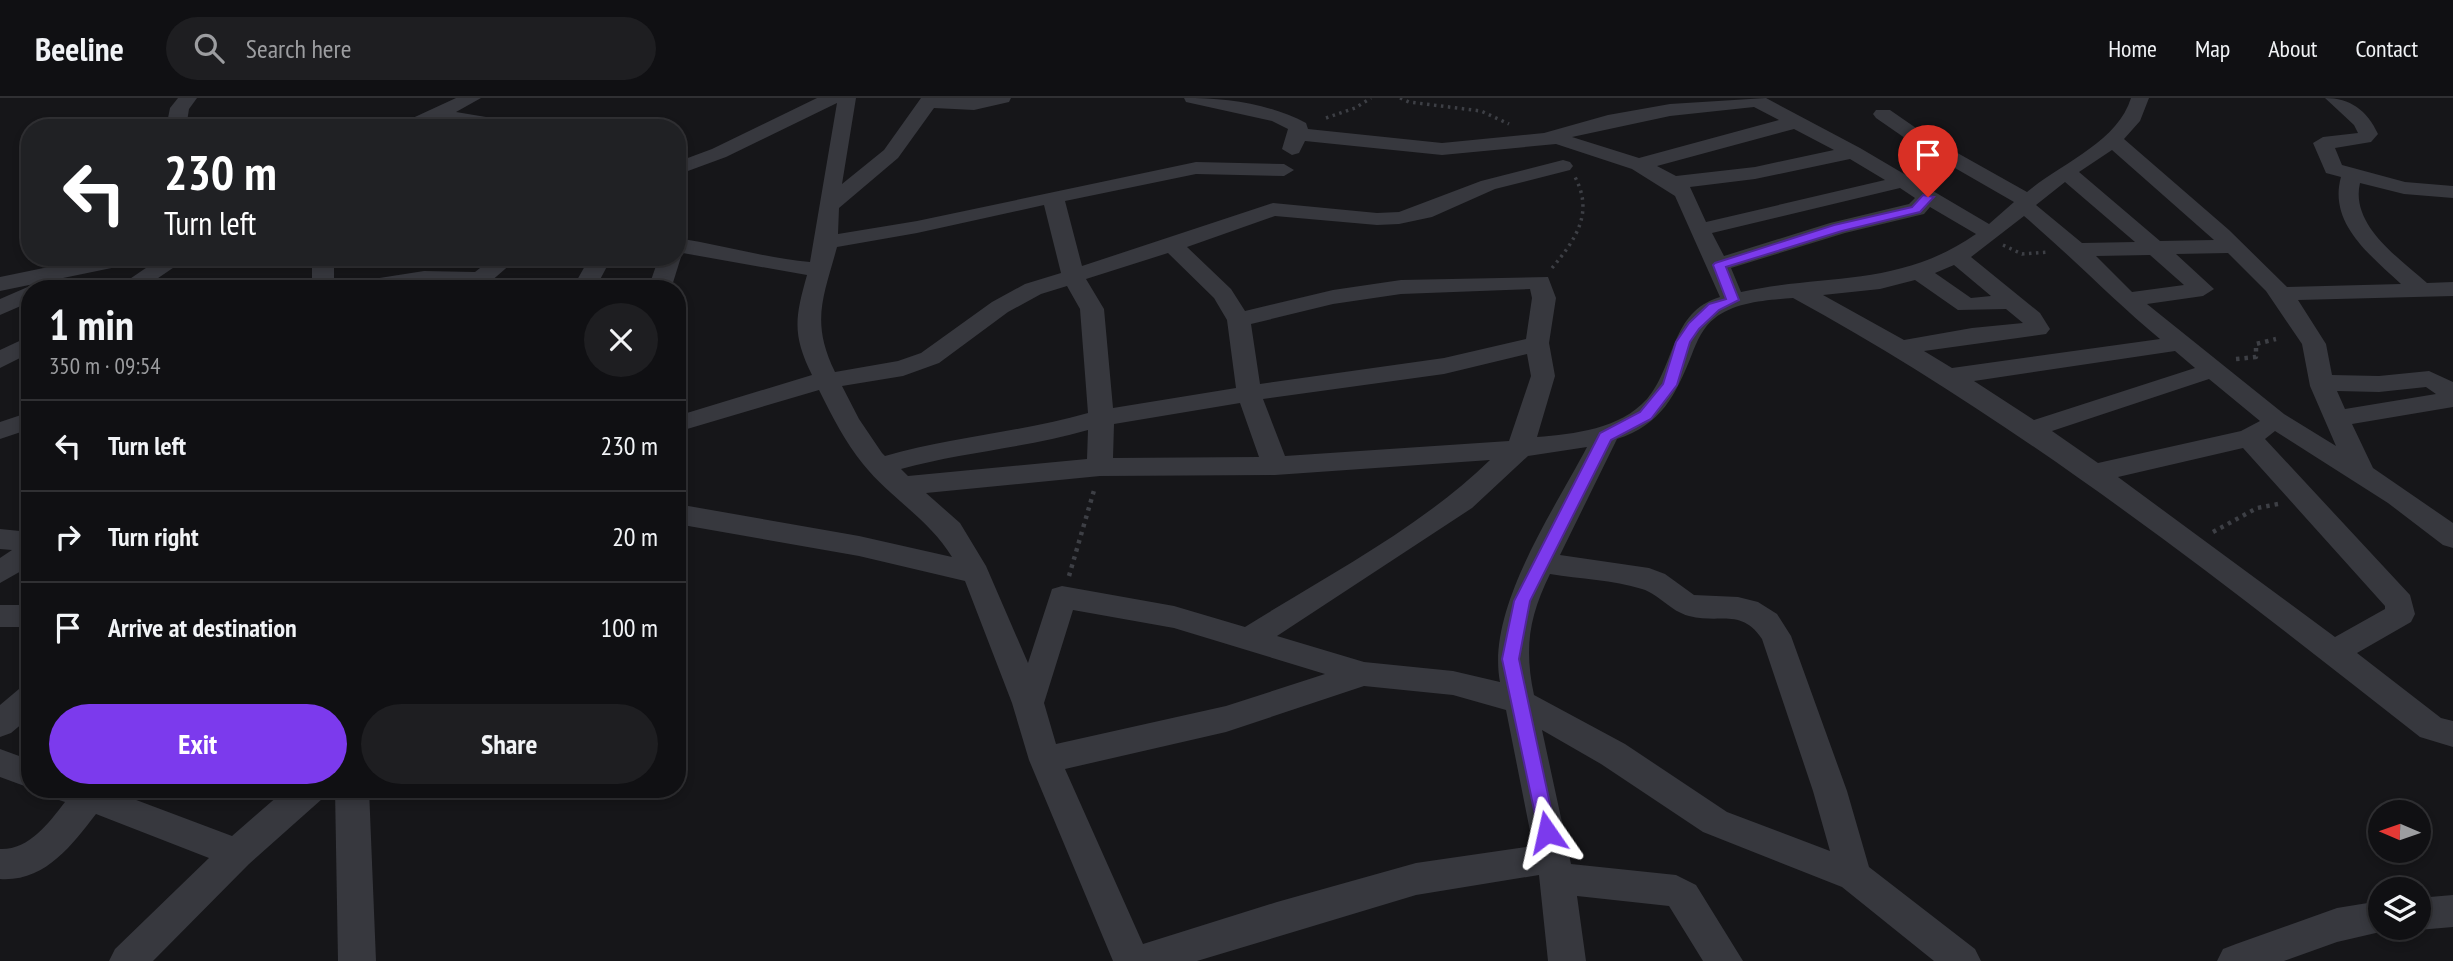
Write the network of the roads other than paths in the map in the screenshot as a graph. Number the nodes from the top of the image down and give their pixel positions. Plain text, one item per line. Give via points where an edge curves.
1 (188, 98) edge
2 (472, 98) edge
3 (832, 98) edge
4 (847, 98) edge
5 (1002, 98) edge
6 (1193, 98) edge
7 (2140, 98) edge
8 (2334, 98) edge
9 (930, 100) edge
10 (435, 114) junction
11 (1883, 114) dead end
12 (178, 119) edge
13 (423, 119) edge
14 (464, 119) edge
15 (1798, 122) junction
16 (1298, 131) junction
17 (1546, 138) junction
18 (2112, 139) junction
19 (1853, 152) junction
20 (686, 165) edge
21 (1639, 165) junction
22 (1563, 166) dead end
23 (1284, 170) junction
24 (2066, 172) junction
25 (2352, 175) junction
26 (1901, 182) junction
27 (1673, 183) junction
28 (2453, 192) edge
29 (1053, 197) junction
30 (1928, 197) junction
31 (2025, 203) junction
32 (828, 206) junction
33 (1282, 208) junction
34 (1699, 230) junction
35 (1988, 235) junction
36 (827, 242) junction
37 (1172, 245) junction
38 (686, 246) edge
39 (2233, 246) junction
40 (2077, 250) junction
41 (2157, 250) junction
42 (1956, 256) junction
43 (1719, 265) junction
44 (70, 266) edge
45 (75, 266) edge
46 (163, 266) edge
47 (500, 266) edge
48 (427, 267) edge
49 (821, 270) junction
50 (1918, 272) junction
51 (1073, 276) junction
52 (52, 280) edge
53 (141, 280) edge
54 (384, 280) edge
55 (463, 280) edge
56 (480, 280) edge
57 (0, 284) edge
58 (2453, 289) edge
59 (1796, 290) junction
60 (2423, 291) junction
61 (2280, 294) junction
62 (21, 298) edge
63 (1733, 300) junction
64 (2127, 300) junction
65 (2014, 301) junction
66 (0, 309) edge
67 (1239, 320) junction
68 (1537, 343) junction
69 (2180, 343) junction
70 (1905, 347) junction
71 (21, 349) edge
72 (0, 360) edge
73 (2212, 366) junction
74 (1946, 376) junction
75 (828, 381) junction
76 (2321, 383) junction
77 (1249, 394) junction
78 (2453, 398) edge
79 (1101, 418) junction
80 (2338, 418) junction
81 (2275, 420) junction
82 (686, 422) edge
83 (21, 423) edge
84 (2032, 429) junction
85 (0, 431) edge
86 (1605, 437) junction
87 (2249, 438) junction
88 (1520, 449) junction
89 (880, 466) junction
90 (1275, 466) junction
91 (1100, 467) junction
92 (2095, 472) junction
93 (2362, 474) junction
94 (900, 486) junction
95 (686, 516) edge
96 (2453, 538) edge
97 (0, 539) edge
98 (21, 549) edge
99 (21, 557) edge
100 (1544, 563) junction
101 (0, 572) edge
102 (976, 573) junction
103 (0, 616) edge
104 (21, 616) edge
105 (1251, 638) junction
106 (2333, 652) junction
107 (1364, 674) junction
108 (1028, 703) junction
109 (1522, 703) junction
110 (21, 706) edge
111 (0, 724) edge
112 (2453, 734) edge
113 (1045, 760) junction
114 (0, 763) edge
115 (21, 771) edge
116 (76, 798) edge
117 (89, 798) edge
118 (300, 798) edge
119 (352, 798) edge
120 (237, 853) junction
121 (0, 864) edge
122 (1554, 868) junction
123 (1854, 876) junction
124 (2453, 911) edge
125 (2431, 913) edge
126 (2368, 919) edge
127 (2274, 954) edge
128 (128, 961) edge
129 (357, 961) edge
130 (1132, 961) edge
131 (1144, 961) edge
132 (1567, 961) edge
133 (1724, 961) edge
134 (1962, 961) edge
135 (2236, 961) edge

1 - 12 street
2 - 10 street
3 - 20 street
4 - 32 street
5 - 9 street via 974,104
6 - 16 street via 1278,116
7 - 18 street via 2139,108
8 - 25 street via 2368,130 2364,138 2323,143 2331,167
9 - 32 street via 891,154
10 - 13 street
10 - 14 street
11 - 31 street
15 - 17 street via 1757,101 1739,100 1608,121
15 - 19 street
15 - 21 street
16 - 17 street via 1442,149
16 - 23 street
17 - 21 street via 1567,139
18 - 24 street
18 - 39 street
19 - 26 street
19 - 27 street via 1755,173
21 - 27 street
22 - 33 street via 1488,185 1399,218
23 - 29 street via 1196,168
23 - 33 street
24 - 31 street
24 - 41 street
25 - 28 street via 2404,188
25 - 60 street via 2349,211
26 - 30 street
26 - 34 street
27 - 34 street via 1692,206
29 - 36 street
29 - 51 street
30 - 35 street
30 - 43 street via 1916,209
31 - 35 street
31 - 40 street
32 - 36 street
33 - 37 street
34 - 43 street
35 - 42 street
36 - 49 street
37 - 51 street
37 - 67 street via 1223,294
38 - 49 street
39 - 41 street
39 - 61 street
40 - 41 street
40 - 64 street
41 - 64 street via 2202,290
42 - 50 street
42 - 65 street
43 - 63 street
44 - 57 street
45 - 52 street
46 - 53 street
47 - 56 street
48 - 54 street
48 - 55 street
49 - 75 street via 807,318 814,354
50 - 59 street
50 - 65 street via 1966,305
51 - 75 street via 1033,289 1000,307 930,358 881,373
51 - 79 street via 1093,309
58 - 60 street
59 - 63 street
59 - 70 street
60 - 61 street
61 - 76 street via 2315,346
62 - 66 street
63 - 86 street via 1714,307 1694,326 1683,342 1670,385 1646,415
64 - 69 street
65 - 70 street via 2038,329
67 - 68 street via 1333,297 1401,287 1540,282 1544,298
67 - 77 street
68 - 77 street via 1491,358
68 - 88 street via 1543,376
69 - 73 street
69 - 74 street
70 - 74 street
71 - 72 street
73 - 81 street
73 - 84 street
74 - 84 street
75 - 82 street
75 - 89 street via 847,421
76 - 78 street via 2429,379
76 - 80 street
77 - 79 street
77 - 90 street
78 - 80 street
79 - 89 street
79 - 91 street
80 - 93 street
81 - 87 street
81 - 93 street
83 - 85 street
84 - 92 street
86 - 88 street
86 - 100 street
87 - 92 street
87 - 106 street via 2400,603 2400,614
88 - 90 street
88 - 105 street via 1481,487 1415,534
89 - 94 street
90 - 91 street
91 - 94 street
92 - 106 street
93 - 96 street
94 - 102 street via 950,530
95 - 102 street via 859,546
97 - 98 street
99 - 101 street
100 - 109 street via 1522,601 1515,628 1511,659
100 - 123 street via 1649,579 1691,605 1752,609 1767,622 1776,636 1830,791
102 - 108 street
103 - 104 street
105 - 107 street
105 - 108 street via 1135,608 1062,597
106 - 112 street via 2431,727
107 - 109 street via 1453,683
107 - 113 street via 1226,719
108 - 113 street
109 - 122 street
109 - 123 street via 1613,754 1715,822
110 - 111 street
113 - 130 street
114 - 115 street
116 - 121 street via 62,831 33,857 15,865
117 - 120 street
118 - 120 street
119 - 129 street
120 - 128 street
122 - 131 street via 1416,879
122 - 132 street
122 - 133 street via 1606,882 1676,891
123 - 134 street
124 - 125 street
126 - 127 street via 2337,925
127 - 135 street

